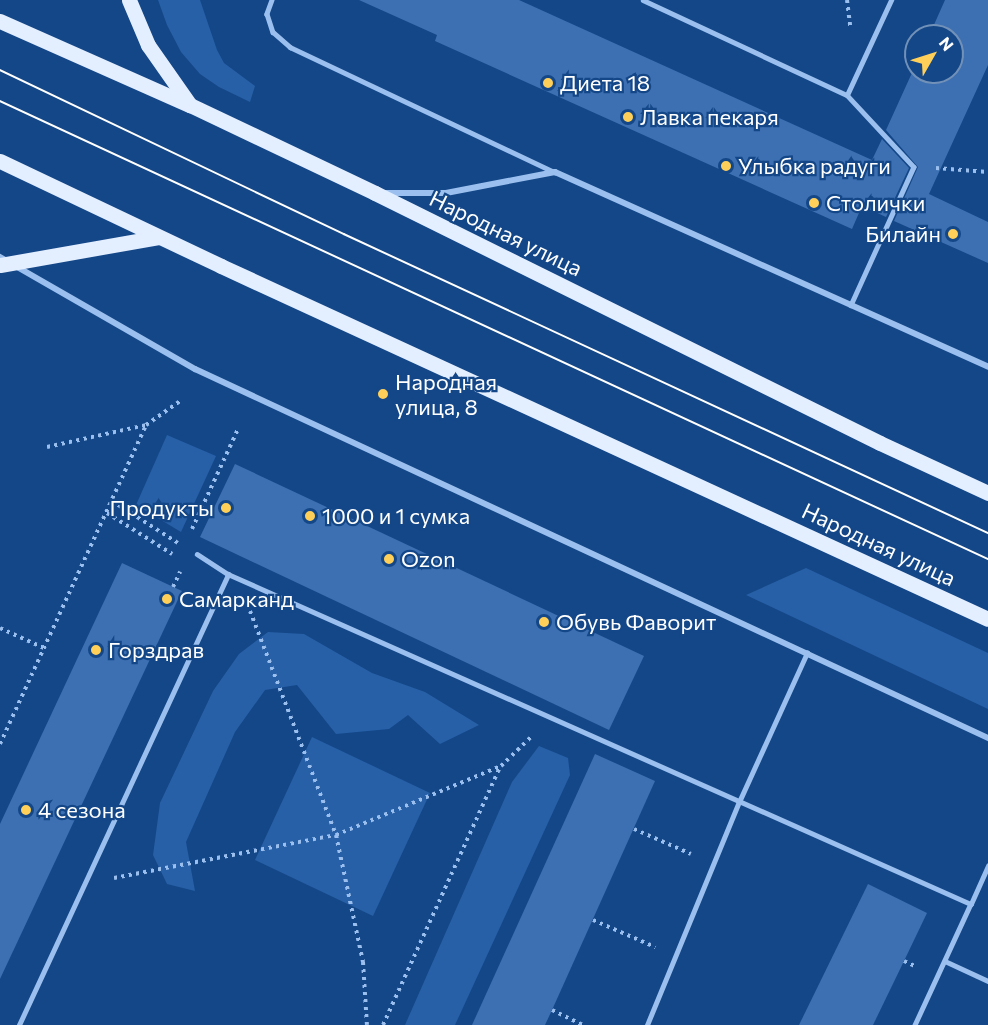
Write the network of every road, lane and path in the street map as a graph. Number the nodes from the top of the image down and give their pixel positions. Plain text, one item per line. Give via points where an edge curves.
1 (129, 0) edge
2 (272, 0) edge
3 (643, 0) edge
4 (891, 0) edge
5 (0, 21) edge
6 (847, 95) junction
7 (190, 105) junction
8 (0, 161) edge
9 (914, 167) junction
10 (555, 172) junction
11 (988, 172) edge
12 (375, 193) junction
13 (159, 237) junction
14 (2, 262) edge
15 (851, 305) junction
16 (988, 368) edge
17 (180, 401) dead end
18 (146, 425) junction
19 (238, 429) dead end
20 (47, 447) dead end
21 (988, 494) edge
22 (112, 501) junction
23 (107, 513) junction
24 (184, 546) junction
25 (197, 554) joint
26 (175, 556) dead end
27 (181, 570) dead end
28 (228, 574) junction
29 (173, 587) dead end
30 (988, 618) edge
31 (0, 627) edge
32 (44, 648) junction
33 (807, 653) junction
34 (550, 718) junction
35 (988, 738) edge
36 (0, 744) edge
37 (501, 766) junction
38 (739, 802) junction
39 (634, 829) dead end
40 (336, 835) junction
41 (713, 864) junction
42 (988, 866) edge
43 (84, 883) junction
44 (971, 904) junction
45 (592, 920) dead end
46 (676, 957) junction
47 (945, 961) junction
48 (988, 981) edge
49 (552, 1010) dead end
50 (19, 1025) edge
51 (367, 1025) edge
52 (383, 1025) edge
53 (584, 1025) edge
54 (647, 1025) edge
55 (915, 1025) edge

1 - 7 main road via 148,45
2 - 10 lane via 267,14 273,32 290,47
3 - 6 lane
4 - 6 lane
5 - 7 main road, Народная улица
6 - 9 lane
7 - 12 main road, Народная улица
8 - 13 main road, Народная улица
9 - 11 path
9 - 15 lane
10 - 12 street via 446,193
10 - 15 street
12 - 21 main road, Народная улица
13 - 14 main road
13 - 30 main road, Народная улица
14 - 33 street via 195,369
15 - 16 street
17 - 18 path
18 - 20 path
18 - 22 path
19 - 24 path
22 - 23 path
22 - 24 path
23 - 26 path
23 - 32 path
24 - 25 path
25 - 28 lane
27 - 29 path
28 - 34 lane
28 - 40 path via 254,618
28 - 43 lane
31 - 32 path
32 - 36 path
33 - 35 street
33 - 38 lane
34 - 37 path
34 - 38 lane
37 - 40 path
37 - 52 path
38 - 41 lane
38 - 44 lane
39 - 41 path
40 - 43 path
40 - 51 path via 363,962
41 - 46 lane
42 - 44 lane
43 - 50 lane
44 - 47 lane
45 - 46 path
46 - 54 lane
47 - 48 lane
47 - 55 lane
49 - 53 path

